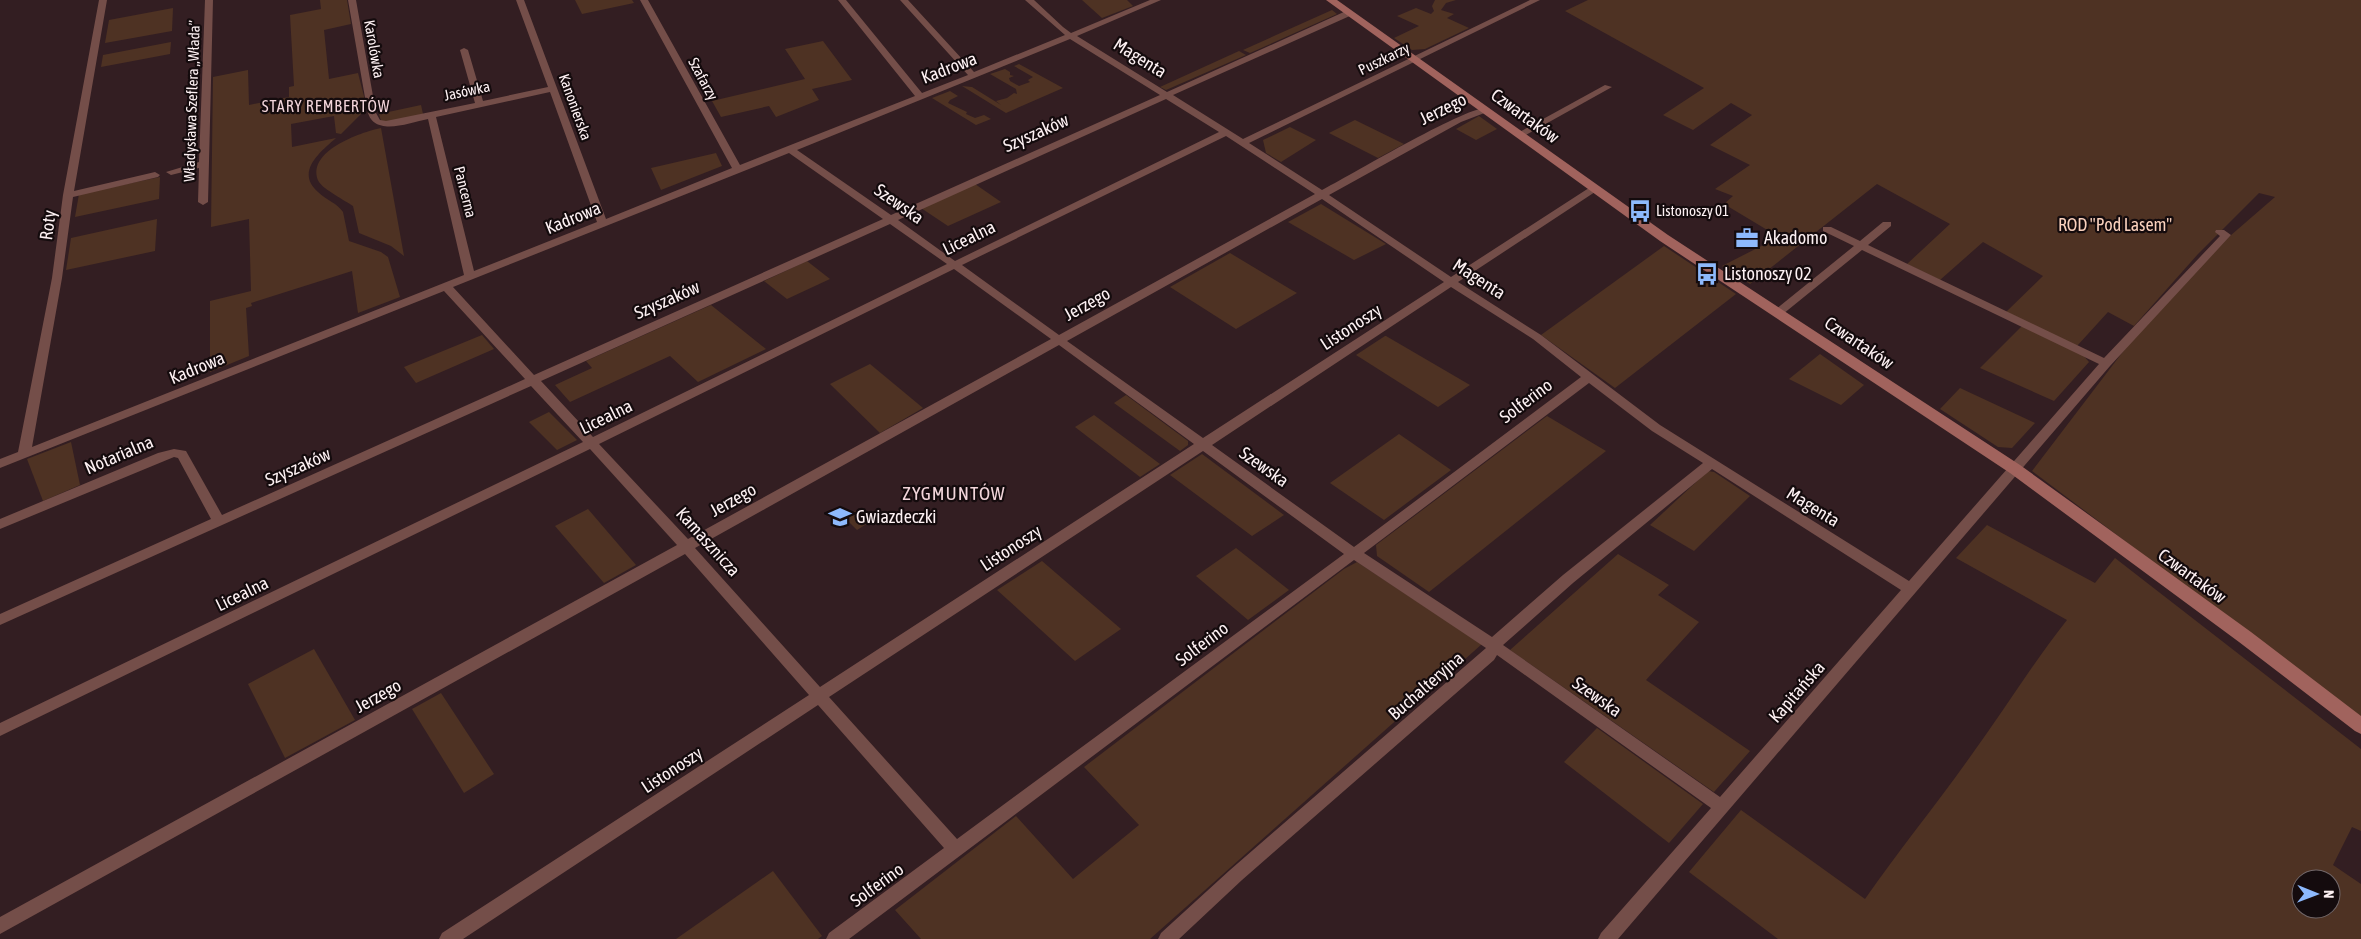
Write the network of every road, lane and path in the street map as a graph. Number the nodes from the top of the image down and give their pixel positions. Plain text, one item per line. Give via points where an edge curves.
1 (103, 0) edge
2 (209, 0) edge
3 (352, 0) edge
4 (520, 0) edge
5 (644, 0) edge
6 (842, 0) edge
7 (904, 0) edge
8 (1029, 0) edge
9 (1157, 0) edge
10 (1331, 0) edge
11 (1536, 0) edge
12 (1349, 13) junction
13 (1069, 35) junction
14 (464, 50) dead end
15 (1414, 60) junction
16 (973, 76) junction
17 (554, 88) junction
18 (1608, 88) dead end
19 (1166, 95) junction
20 (920, 96) junction
21 (480, 104) junction
22 (1484, 110) junction
23 (431, 114) junction
24 (386, 124) joint
25 (1226, 132) junction
26 (1519, 135) junction
27 (1243, 142) junction
28 (790, 149) junction
29 (204, 164) junction
30 (738, 170) junction
31 (171, 172) dead end
32 (154, 175) dead end
33 (1595, 188) junction
34 (68, 194) junction
35 (1322, 195) junction
36 (203, 202) dead end
37 (890, 218) junction
38 (604, 224) junction
39 (1887, 224) dead end
40 (1826, 229) dead end
41 (2220, 232) dead end
42 (1862, 245) junction
43 (954, 265) junction
44 (470, 277) junction
45 (1452, 283) junction
46 (446, 286) junction
47 (1779, 312) junction
48 (1060, 340) junction
49 (2106, 363) junction
50 (1590, 376) junction
51 (533, 380) junction
52 (591, 444) junction
53 (1202, 445) junction
54 (24, 454) junction
55 (0, 464) edge
56 (1710, 464) junction
57 (2015, 469) junction
58 (219, 522) junction
59 (0, 524) edge
60 (687, 547) junction
61 (1353, 553) junction
62 (1910, 588) junction
63 (0, 620) edge
64 (1494, 646) junction
65 (820, 695) junction
66 (2361, 726) edge
67 (0, 730) edge
68 (1722, 807) junction
69 (956, 850) junction
70 (0, 926) edge
71 (448, 939) edge
72 (835, 939) edge
73 (1167, 939) edge
74 (1607, 939) edge

1 - 34 street, Roty
2 - 29 street, Władysława Szeflera „Włada”
3 - 24 street, Karolówka via 372,114 375,122
4 - 17 street, Kanonierska
5 - 30 street, Szafarzy
6 - 20 street
7 - 16 street
8 - 13 street, Magenta
9 - 13 street, Kadrowa
10 - 12 street, Czwartaków
11 - 15 street, Puszkarzy
12 - 15 street, Czwartaków
12 - 19 street, Szyszaków
13 - 16 street, Kadrowa
13 - 19 street, Magenta
14 - 21 street
15 - 22 street, Czwartaków
15 - 27 street, Puszkarzy
16 - 20 street, Kadrowa
17 - 21 street, Jasówka
17 - 38 street, Kanonierska
18 - 26 street
19 - 25 street, Magenta
19 - 37 street, Szyszaków
20 - 28 street, Kadrowa
21 - 23 street, Jasówka
22 - 26 street, Czwartaków
22 - 35 street, Jerzego via 1458,120
23 - 24 street, Jasówka
23 - 44 street, Pancerna
25 - 27 street, Magenta
25 - 43 street, Licealna
26 - 33 street, Czwartaków
27 - 35 street, Magenta
28 - 30 street, Kadrowa
28 - 37 street, Szewska
29 - 31 street
29 - 36 street, Władysława Szeflera „Włada”
30 - 38 street, Kadrowa
32 - 34 street
33 - 45 street, Listonoszy
33 - 47 street, Czwartaków via 1664,238
34 - 54 street, Roty via 57,278
35 - 45 street, Magenta
35 - 48 street, Jerzego
37 - 43 street, Szewska
37 - 51 street, Szyszaków
38 - 44 street, Kadrowa
39 - 42 street
40 - 42 street
41 - 49 street, Kapitańska via 2226,235 2156,306
42 - 47 street
42 - 49 street
43 - 48 street, Szewska
43 - 52 street, Licealna
44 - 46 street, Kadrowa
45 - 50 street, Magenta via 1537,337
45 - 53 street, Listonoszy
46 - 51 street, Kamasznicza
46 - 54 street, Kadrowa
47 - 57 street, Czwartaków
48 - 53 street, Szewska
48 - 60 street, Jerzego
49 - 57 street, Kapitańska
50 - 56 street, Magenta via 1656,428
50 - 61 street, Solferino
51 - 52 street, Kamasznicza
51 - 58 street, Szyszaków
52 - 60 street, Kamasznicza
52 - 67 street, Licealna
53 - 61 street, Szewska
53 - 65 street, Listonoszy
54 - 55 street, Kadrowa
56 - 62 street, Magenta
56 - 64 street, Buchalteryjna via 1568,579 1499,638
57 - 62 street, Kapitańska
57 - 66 street, Czwartaków
58 - 59 street, Notarialna via 182,454 177,452
58 - 63 street, Szyszaków
60 - 65 street, Kamasznicza
60 - 70 street, Jerzego
61 - 64 street, Szewska
61 - 69 street, Solferino
62 - 68 street, Kapitańska
64 - 68 street, Szewska
64 - 73 street, Buchalteryjna via 1489,656 1236,875
65 - 69 street, Kamasznicza
65 - 71 street, Listonoszy
68 - 74 street, Kapitańska
69 - 72 street, Solferino

